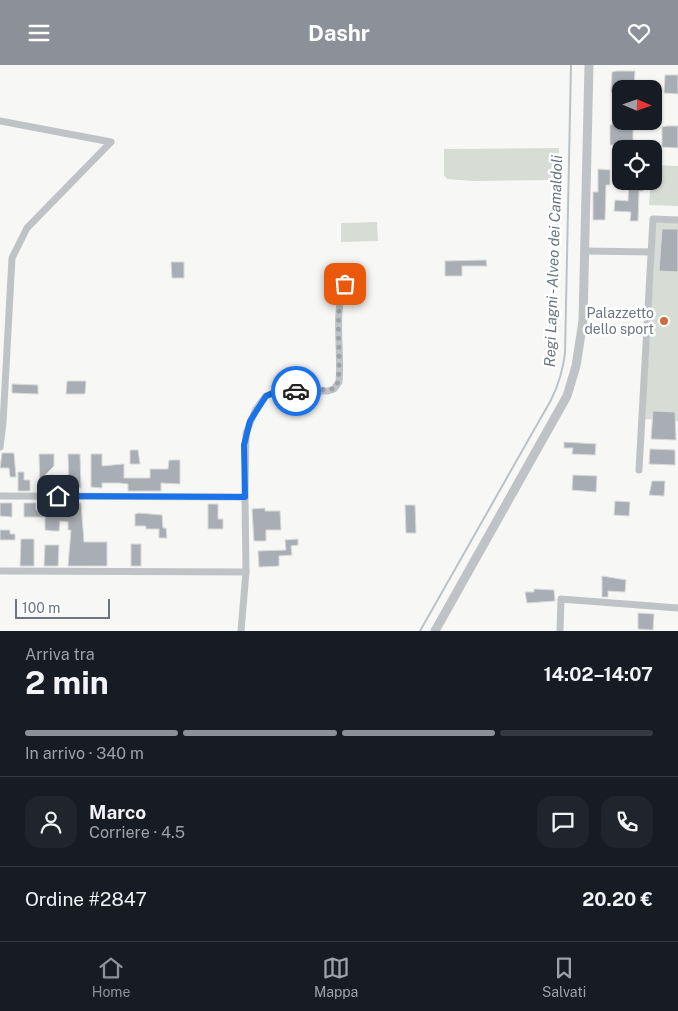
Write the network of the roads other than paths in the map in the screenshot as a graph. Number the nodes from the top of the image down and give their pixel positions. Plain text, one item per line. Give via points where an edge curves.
1 (588, 65) edge
2 (0, 121) edge
3 (678, 220) edge
4 (584, 251) junction
5 (651, 252) junction
6 (345, 284) dead end
7 (0, 447) edge
8 (639, 470) dead end
9 (0, 496) edge
10 (245, 497) junction
11 (0, 571) edge
12 (246, 572) junction
13 (678, 608) edge
14 (242, 631) edge
15 (435, 631) edge
16 (560, 631) edge

1 - 4 street
2 - 7 street via 112,142 27,228 18,242 11,270
3 - 5 street via 653,219
4 - 5 street
4 - 15 street via 583,321 567,396
5 - 8 street
6 - 10 street via 339,323 339,377 336,386 328,391 278,391 266,396 256,409 246,433
9 - 10 street
10 - 12 street
11 - 12 street
12 - 14 street
13 - 16 street via 561,599

